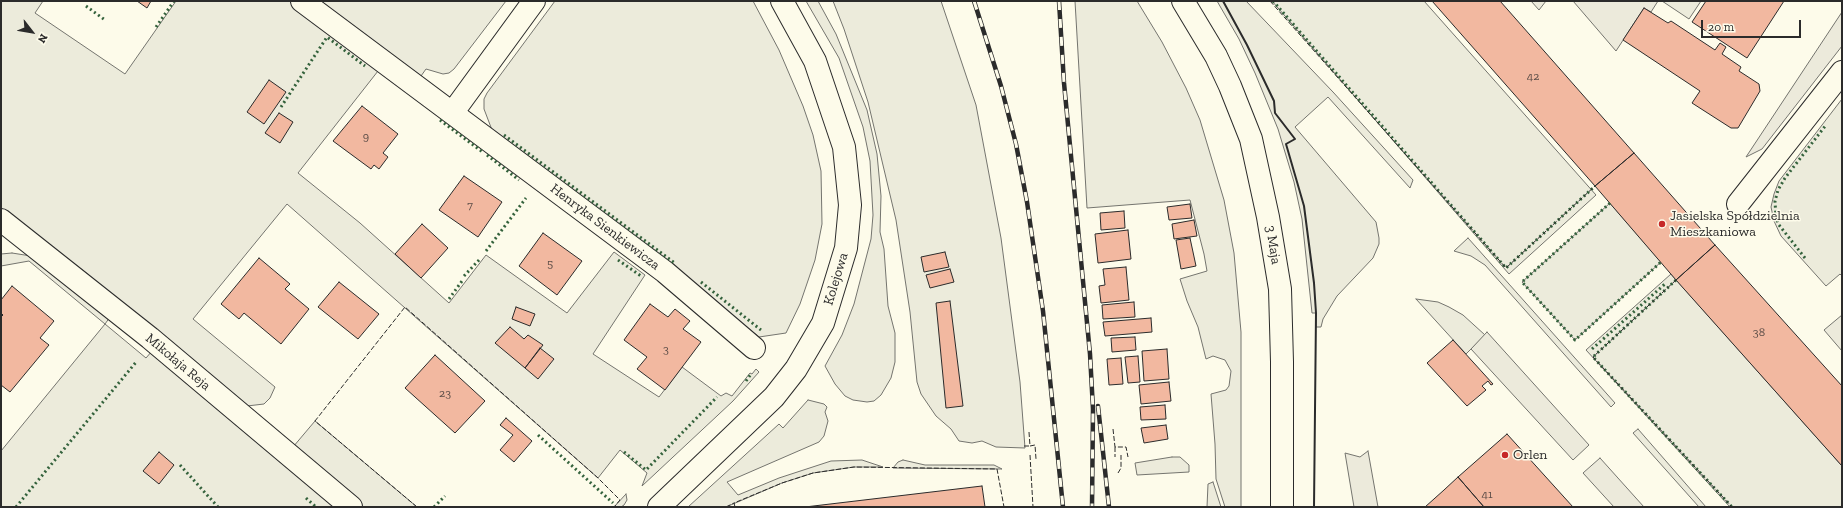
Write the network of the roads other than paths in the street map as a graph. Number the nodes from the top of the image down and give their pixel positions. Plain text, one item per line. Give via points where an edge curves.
1 (302, 1) edge
2 (534, 1) edge
3 (782, 1) edge
4 (1183, 1) edge
5 (1842, 72) edge
6 (453, 112) junction
7 (1738, 204) dead end
8 (1, 220) edge
9 (754, 348) dead end
10 (351, 507) edge
11 (659, 507) edge
12 (1282, 507) edge

1 - 6 street, Henryka Sienkiewicza
2 - 6 street
3 - 11 street, Kolejowa via 815,61 844,147 850,205 846,248 823,323 796,369 774,397
4 - 12 street, 3 Maja via 1216,56 1251,139 1268,217 1280,289
5 - 7 street
6 - 9 street, Henryka Sienkiewicza via 665,272
8 - 10 street, Mikołaja Reja via 150,338

